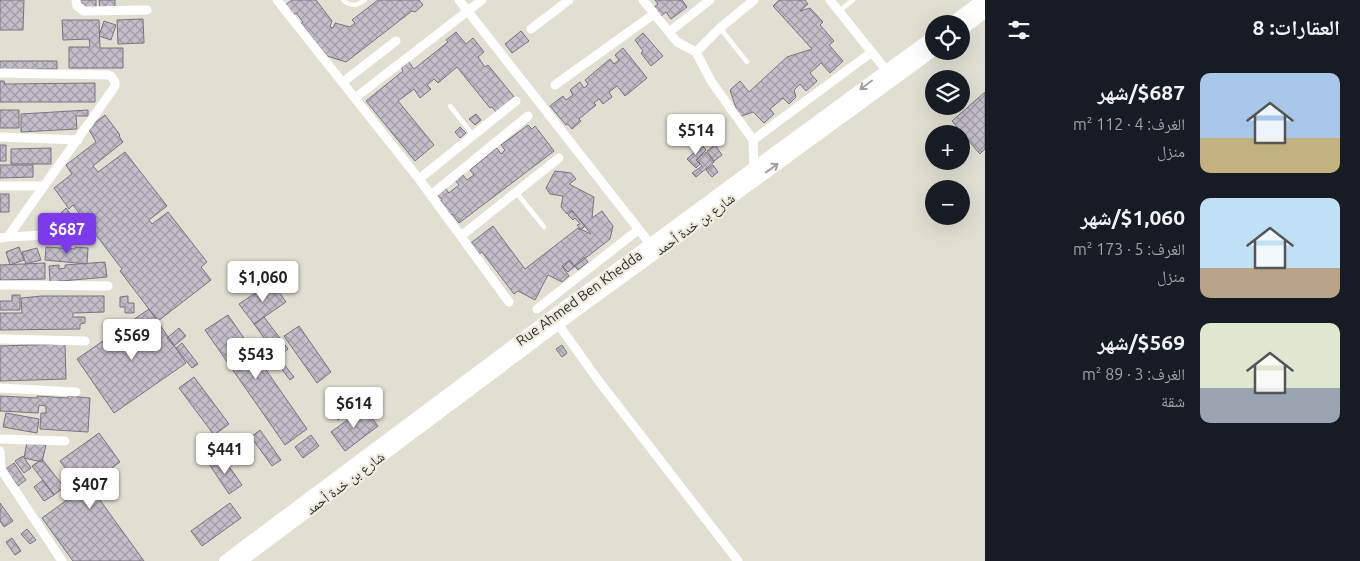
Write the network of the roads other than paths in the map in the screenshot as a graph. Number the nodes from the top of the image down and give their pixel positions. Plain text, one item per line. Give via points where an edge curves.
1 (76, 0) edge
2 (343, 0) edge
3 (365, 0) edge
4 (459, 0) edge
5 (482, 0) edge
6 (569, 0) edge
7 (643, 0) edge
8 (710, 0) edge
9 (754, 0) edge
10 (830, 0) edge
11 (853, 0) edge
12 (983, 0) edge
13 (279, 1) edge
14 (148, 10) dead end
15 (468, 11) junction
16 (839, 11) junction
17 (985, 12) edge
18 (654, 14) junction
19 (962, 15) edge
20 (970, 23) edge
21 (720, 28) junction
22 (532, 29) dead end
23 (669, 32) junction
24 (396, 42) dead end
25 (925, 42) edge
26 (696, 52) junction
27 (872, 52) junction
28 (925, 57) edge
29 (747, 62) dead end
30 (886, 70) junction
31 (0, 72) edge
32 (343, 82) junction
33 (555, 85) dead end
34 (356, 98) junction
35 (516, 101) dead end
36 (450, 106) dead end
37 (528, 116) dead end
38 (474, 135) junction
39 (0, 137) edge
40 (78, 140) junction
41 (753, 140) junction
42 (558, 158) dead end
43 (754, 168) junction
44 (419, 179) junction
45 (0, 186) edge
46 (43, 186) junction
47 (516, 192) junction
48 (431, 195) junction
49 (544, 226) dead end
50 (638, 230) junction
51 (65, 234) dead end
52 (461, 236) junction
53 (4, 237) edge
54 (650, 245) junction
55 (0, 285) edge
56 (108, 286) dead end
57 (509, 302) dead end
58 (537, 309) dead end
59 (558, 324) junction
60 (0, 339) edge
61 (85, 341) dead end
62 (0, 388) edge
63 (76, 392) dead end
64 (0, 439) edge
65 (65, 441) dead end
66 (0, 451) edge
67 (1, 469) edge
68 (62, 561) edge
69 (225, 561) edge
70 (241, 561) edge
71 (738, 561) edge

1 - 14 street via 77,6 84,11
2 - 3 lane via 351,5
4 - 15 street
5 - 15 street
6 - 22 street
7 - 18 street
8 - 23 street
9 - 21 street
10 - 16 street
11 - 16 lane
12 - 19 main road
13 - 32 street
15 - 34 street
15 - 50 street
16 - 27 street
17 - 20 main road
18 - 23 street
18 - 33 street
21 - 26 street
21 - 29 lane
23 - 26 street via 677,42
24 - 32 street
25 - 30 main road, Rue Ahmed Ben Khedda
26 - 41 street via 711,81
27 - 30 street
27 - 41 street
59 -> 28 main road, شارع بن خدة أحمد
30 -> 43 main road, Rue Ahmed Ben Khedda
31 - 40 street via 111,76 115,86
32 - 34 street
34 - 44 street
35 - 38 street
36 - 38 lane
37 - 48 street
38 - 44 street
39 - 40 street
40 - 46 street
41 - 43 street
42 - 47 street
43 - 54 main road, Rue Ahmed Ben Khedda
44 - 48 street
45 - 46 street
46 - 53 street
47 - 49 lane
47 - 52 street
48 - 52 street
50 - 54 street
50 - 58 street
51 - 53 street
52 - 57 street
54 - 69 main road, Rue Ahmed Ben Khedda
55 - 56 street
59 - 70 main road, شارع بن خدة أحمد
59 - 71 street
60 - 61 street
62 - 63 street
64 - 65 street
66 - 67 street
67 - 68 street

